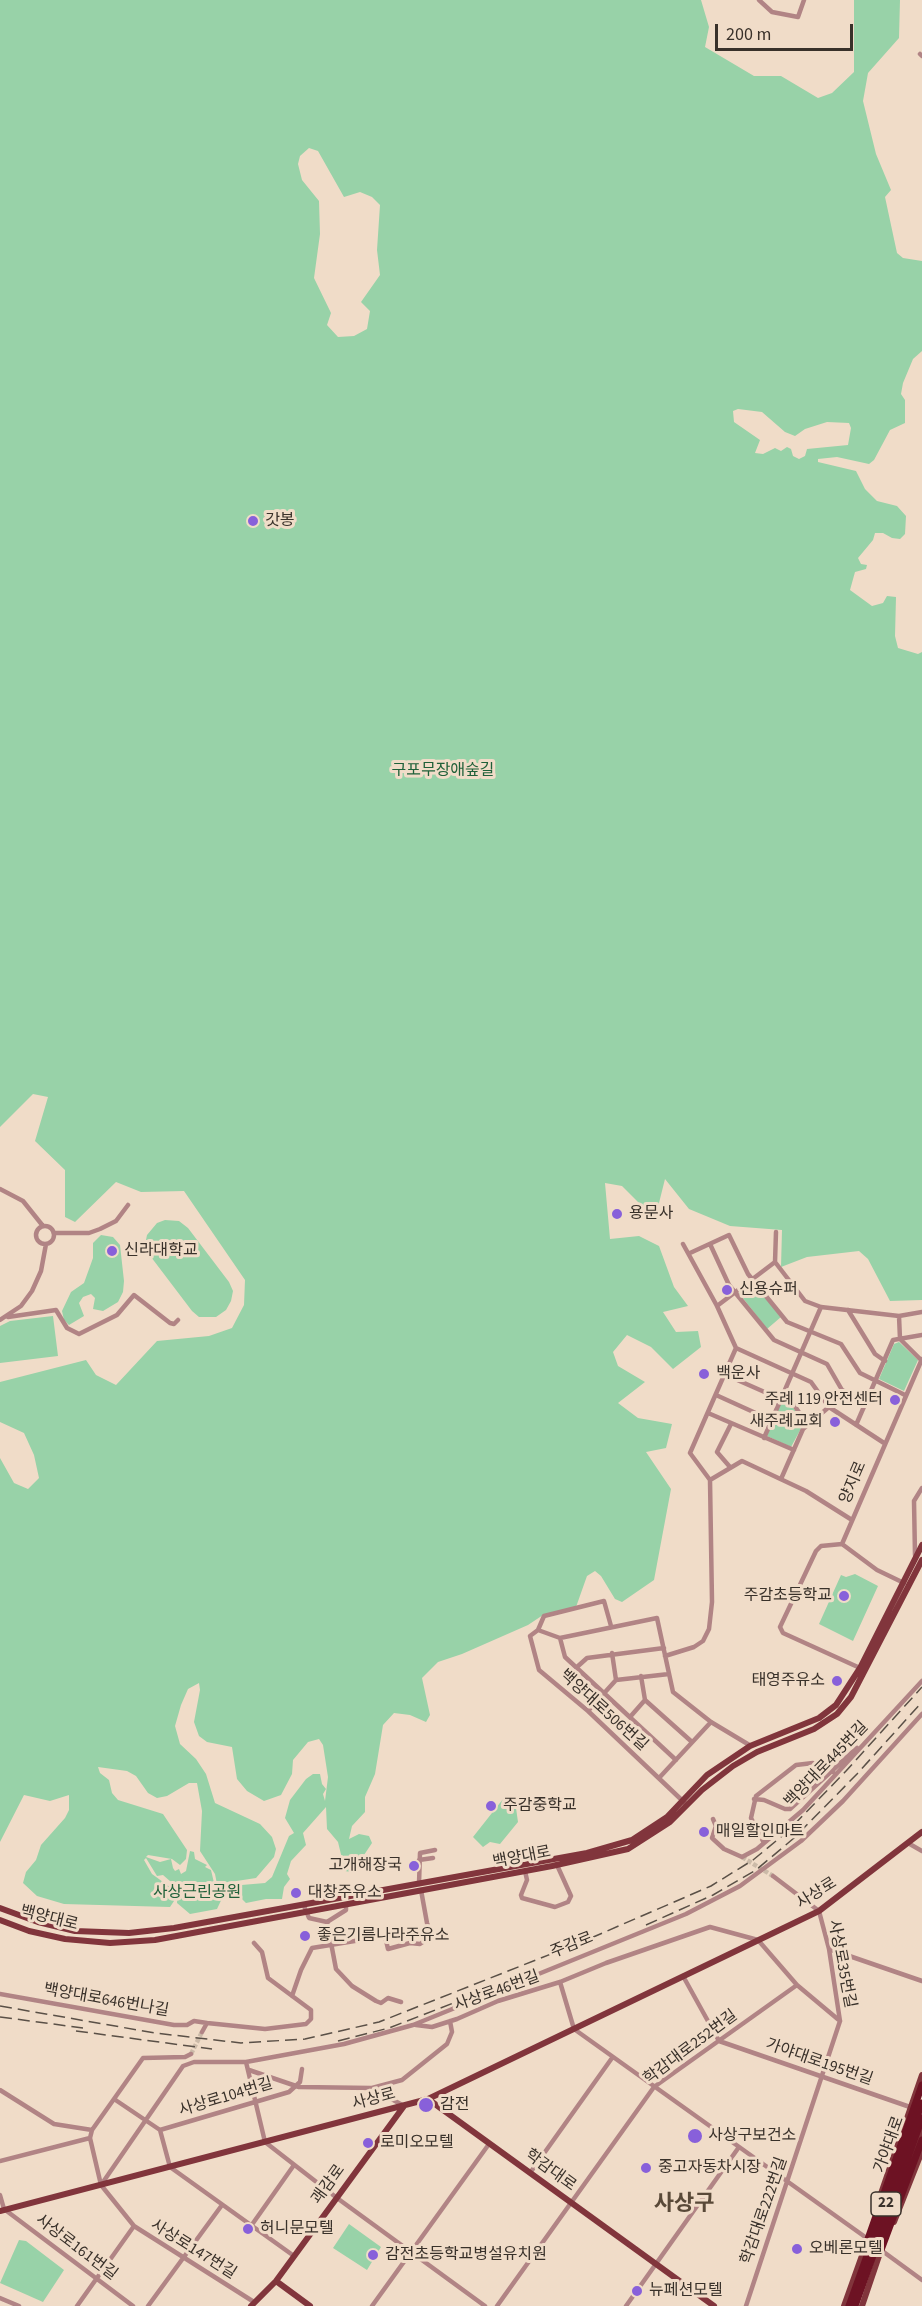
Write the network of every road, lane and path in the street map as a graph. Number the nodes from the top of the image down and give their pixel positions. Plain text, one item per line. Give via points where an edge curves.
1 (759, 0) edge
2 (804, 0) edge
3 (0, 1189) edge
4 (128, 1205) dead end
5 (43, 1226) junction
6 (776, 1232) dead end
7 (54, 1233) junction
8 (46, 1244) junction
9 (683, 1244) dead end
10 (710, 1244) junction
11 (690, 1252) junction
12 (775, 1262) junction
13 (753, 1278) junction
14 (736, 1292) junction
15 (717, 1306) junction
16 (821, 1307) junction
17 (848, 1310) junction
18 (922, 1312) edge
19 (899, 1316) junction
20 (8, 1317) junction
21 (0, 1320) edge
22 (178, 1320) dead end
23 (811, 1330) junction
24 (922, 1335) edge
25 (900, 1339) junction
26 (736, 1348) junction
27 (801, 1351) junction
28 (921, 1359) edge
29 (885, 1361) junction
30 (792, 1372) junction
31 (726, 1375) junction
32 (876, 1381) junction
33 (716, 1395) junction
34 (905, 1395) junction
35 (780, 1399) junction
36 (866, 1403) junction
37 (829, 1407) junction
38 (708, 1413) junction
39 (771, 1420) junction
40 (731, 1424) junction
41 (807, 1424) junction
42 (856, 1425) junction
43 (764, 1438) junction
44 (884, 1443) junction
45 (794, 1450) junction
46 (730, 1467) junction
47 (781, 1479) junction
48 (710, 1480) junction
49 (922, 1488) edge
50 (914, 1501) junction
51 (922, 1514) edge
52 (852, 1520) junction
53 (842, 1544) junction
54 (922, 1545) edge
55 (919, 1560) edge
56 (922, 1570) edge
57 (914, 1576) junction
58 (907, 1584) junction
59 (611, 1626) junction
60 (538, 1630) junction
61 (560, 1638) junction
62 (664, 1648) junction
63 (612, 1653) junction
64 (665, 1656) junction
65 (577, 1667) junction
66 (860, 1668) junction
67 (669, 1674) junction
68 (641, 1676) junction
69 (616, 1680) junction
70 (922, 1681) edge
71 (603, 1693) junction
72 (645, 1700) junction
73 (588, 1711) junction
74 (922, 1714) edge
75 (630, 1717) junction
76 (711, 1722) junction
77 (878, 1730) junction
78 (692, 1742) junction
79 (750, 1746) junction
80 (757, 1752) junction
81 (676, 1760) junction
82 (832, 1771) junction
83 (838, 1774) junction
84 (659, 1778) junction
85 (754, 1799) junction
86 (685, 1802) junction
87 (713, 1819) dead end
88 (922, 1832) edge
89 (764, 1843) junction
90 (908, 1843) junction
91 (435, 1850) dead end
92 (922, 1851) edge
93 (433, 1858) dead end
94 (420, 1860) junction
95 (557, 1865) junction
96 (525, 1871) junction
97 (773, 1876) tunnel mouth
98 (420, 1887) junction
99 (346, 1905) junction
100 (0, 1908) edge
101 (305, 1909) junction
102 (819, 1911) junction
103 (0, 1920) edge
104 (327, 1922) junction
105 (758, 1940) junction
106 (254, 1942) dead end
107 (330, 1944) junction
108 (829, 1949) junction
109 (683, 1976) junction
110 (922, 1981) edge
111 (560, 1982) junction
112 (797, 1985) junction
113 (0, 1994) edge
114 (292, 1996) junction
115 (401, 2002) dead end
116 (450, 2021) junction
117 (840, 2021) junction
118 (207, 2023) junction
119 (412, 2025) junction
120 (574, 2029) junction
121 (202, 2032) tunnel mouth
122 (719, 2041) junction
123 (191, 2054) dead end
124 (612, 2058) junction
125 (246, 2062) junction
126 (302, 2068) dead end
127 (249, 2070) junction
128 (922, 2075) edge
129 (823, 2077) junction
130 (922, 2085) edge
131 (297, 2086) junction
132 (654, 2087) junction
133 (372, 2088) junction
134 (0, 2090) edge
135 (922, 2095) edge
136 (114, 2099) junction
137 (428, 2099) junction
138 (255, 2102) junction
139 (922, 2103) edge
140 (404, 2106) junction
141 (910, 2108) junction
142 (922, 2118) edge
143 (145, 2121) junction
144 (922, 2128) edge
145 (92, 2130) junction
146 (160, 2130) junction
147 (90, 2138) junction
148 (922, 2140) edge
149 (265, 2142) junction
150 (489, 2144) junction
151 (739, 2147) junction
152 (922, 2151) edge
153 (0, 2161) edge
154 (294, 2165) junction
155 (170, 2167) junction
156 (530, 2173) junction
157 (788, 2182) junction
158 (101, 2185) junction
159 (0, 2195) edge
160 (337, 2198) junction
161 (571, 2203) junction
162 (222, 2205) junction
163 (2, 2210) edge
164 (134, 2226) junction
165 (251, 2226) junction
166 (868, 2239) junction
167 (881, 2250) junction
168 (410, 2251) junction
169 (294, 2256) junction
170 (184, 2258) junction
171 (657, 2264) junction
172 (96, 2278) junction
173 (922, 2280) edge
174 (276, 2281) junction
175 (0, 2298) edge
176 (253, 2304) edge
177 (19, 2306) edge
178 (77, 2306) edge
179 (133, 2306) edge
180 (148, 2306) edge
181 (310, 2306) edge
182 (372, 2306) edge
183 (485, 2306) edge
184 (496, 2306) edge
185 (626, 2306) edge
186 (714, 2306) edge
187 (746, 2306) edge
188 (844, 2306) edge
189 (849, 2306) edge
190 (855, 2306) edge
191 (862, 2306) edge

1 - 2 street via 772,12 798,17
3 - 5 street via 23,1201
4 - 7 street via 116,1221 100,1229 89,1233
5 - 7 street
5 - 8 street via 36,1237
6 - 12 street
7 - 8 street via 53,1240
8 - 20 street via 32,1291
9 - 11 street
10 - 11 street
10 - 13 street via 729,1234
10 - 14 street
11 - 15 street
12 - 13 street
12 - 16 street via 805,1301
13 - 14 street
13 - 23 street via 787,1322
14 - 15 street
14 - 27 street via 774,1340
15 - 26 street
16 - 17 street
16 - 23 street
17 - 19 street
17 - 29 street via 875,1354
18 - 19 street
19 - 25 street
20 - 21 street
20 - 22 street via 56,1311 66,1328 79,1334 117,1315 135,1295 170,1323
23 - 27 street
23 - 32 street via 841,1344 860,1372
24 - 25 street
25 - 28 street, 양지로
25 - 29 street via 893,1340
26 - 30 street
26 - 31 street
27 - 30 street
27 - 36 street via 827,1364 842,1390
28 - 34 street, 양지로
29 - 32 street
30 - 35 street
30 - 37 street via 811,1382
31 - 33 street
31 - 35 street
32 - 34 street
32 - 36 street
33 - 38 street
33 - 39 street
34 - 44 street, 양지로
35 - 39 street
35 - 41 street via 794,1405
36 - 42 street
37 - 41 street
37 - 42 street
38 - 40 street
38 - 48 street via 690,1453
39 - 43 street
40 - 43 street
40 - 46 street via 717,1452
41 - 45 street
42 - 44 street
43 - 45 street
44 - 52 street, 양지로
45 - 47 street
46 - 47 street via 742,1461
46 - 48 street
47 - 52 street
48 - 64 street via 709,1629 703,1641 694,1647
49 - 50 street
50 - 51 street
50 - 55 street
52 - 53 street, 양지로
53 - 58 street via 877,1570
53 - 66 street via 821,1546 816,1551 780,1627 783,1634
54 - 55 main road, 백양대로
55 - 57 main road, 백양대로
55 - 58 main road, 백양대로
56 - 57 street
57 - 58 main road, 백양대로
58 - 66 main road, 백양대로
58 - 80 main road, 백양대로 via 851,1698 837,1714 814,1729
59 - 60 street via 604,1601 544,1616
59 - 61 street
59 - 62 street via 657,1618
60 - 61 street
60 - 73 street, 백양대로506번길 via 530,1636 539,1670
61 - 65 street via 565,1657
62 - 63 street
62 - 64 street
63 - 65 street via 587,1658
63 - 69 street
64 - 67 street
65 - 71 street
66 - 79 main road, 백양대로 via 844,1696 828,1713
67 - 68 street
67 - 76 street via 673,1692
68 - 69 street
68 - 72 street
69 - 71 street
70 - 77 street, 백양대로445번길
71 - 73 street
71 - 75 street
72 - 75 street
72 - 78 street
73 - 84 street, 백양대로506번길
74 - 119 street, 주감로 via 801,1841 740,1886 686,1914
75 - 81 street
76 - 78 street
76 - 79 street
77 - 82 street
77 - 83 street, 백양대로445번길
78 - 81 street
79 - 80 street
79 - 86 main road, 백양대로 via 706,1775
80 - 86 main road, 백양대로
81 - 84 street
82 - 83 street
82 - 85 street via 813,1763 796,1765
82 - 85 street via 788,1810
83 - 89 street, 백양대로445번길
84 - 86 street, 백양대로506번길
85 - 89 street via 751,1818
86 - 95 main road, 백양대로 via 670,1822 628,1849
86 - 98 main road, 백양대로 via 643,1834 614,1847
87 - 89 street, 백양대로445번길 via 716,1826 712,1838 724,1849 742,1857
88 - 90 main road, 사상로
90 - 92 street
90 - 102 main road, 사상로
91 - 94 street via 420,1853
93 - 94 street
94 - 98 street
95 - 96 main road, 백양대로
95 - 96 street via 571,1896 568,1902 555,1907 522,1898
96 - 98 main road, 백양대로
97 - 102 street
98 - 99 main road, 백양대로
98 - 101 main road, 백양대로
98 - 107 street via 432,1936 420,1944 388,1949 385,1936
99 - 101 main road, 백양대로
99 - 104 street via 346,1910
100 - 101 main road, 백양대로 via 75,1931 129,1933
101 - 103 main road, 백양대로 via 154,1940 110,1943 65,1939
101 - 104 street via 309,1918
102 - 105 main road, 사상로
102 - 108 street, 사상로35번길
104 - 107 street
105 - 109 main road, 사상로
105 - 111 street, 사상로46번길 via 710,1928
105 - 112 street
106 - 114 street via 262,1952 268,1978
107 - 114 street via 309,1952
107 - 115 street via 336,1969 352,1986 381,2003 388,1998
108 - 110 street
108 - 117 street, 사상로35번길
109 - 120 main road, 사상로
109 - 122 street
111 - 116 street, 사상로46번길
111 - 120 street
112 - 117 street
112 - 122 street, 학감대로252번길
113 - 118 street, 백양대로646번나길 via 174,2025
114 - 118 street, 백양대로646번나길 via 311,2010 311,2019 306,2024 252,2029
116 - 119 street, 사상로46번길 via 432,2027
116 - 133 street via 452,2032 447,2044 402,2080
117 - 129 street, 학감대로222번길
118 - 121 street
119 - 125 street, 주감로 via 344,2044
120 - 124 street
120 - 137 main road, 사상로
122 - 129 street, 가야대로195번길
122 - 132 street, 학감대로252번길
123 - 136 street via 143,2058
124 - 132 street
124 - 156 street
125 - 127 street
125 - 143 street, 사상로104번길 via 187,2063
126 - 131 street, 사상로104번길
127 - 131 street, 사상로104번길
127 - 138 street
128 - 141 main road
129 - 141 street, 가야대로195번길
129 - 157 street, 학감대로222번길
130 - 166 highway
131 - 133 street, 사상로104번길
131 - 138 street, 사상로104번길
132 - 151 street
132 - 161 street, 학감대로252번길
133 - 140 street, 사상로104번길
134 - 145 street via 54,2124
135 - 166 main road, 가야대로
136 - 143 street
136 - 145 street
137 - 140 main road, 사상로
137 - 150 main road, 학감대로
138 - 146 street, 사상로104번길
138 - 149 street
139 - 189 highway, 22
140 - 149 main road, 사상로
140 - 160 main road, 괘감로
141 - 166 main road
142 - 190 highway, 22
143 - 146 street
143 - 158 street
144 - 167 main road, 가야대로
145 - 147 street
146 - 155 street
147 - 153 street
147 - 158 street
148 - 167 highway
149 - 154 street
149 - 155 main road, 사상로
150 - 156 main road, 학감대로
150 - 168 street
151 - 157 street
151 - 171 street
152 - 167 main road
154 - 160 street
154 - 165 street
155 - 158 main road, 사상로
155 - 162 street
156 - 161 main road, 학감대로
157 - 166 street
157 - 187 street, 학감대로222번길
158 - 163 main road, 사상로
158 - 164 street, 사상로147번길
159 - 163 street
160 - 168 street
160 - 169 main road, 괘감로
161 - 171 main road, 학감대로
161 - 184 street, 학감대로252번길
162 - 165 street
162 - 170 street
163 - 172 street, 사상로161번길
164 - 170 street, 사상로147번길
164 - 172 street
165 - 169 street
166 - 188 main road, 가야대로
167 - 173 street
167 - 191 main road, 가야대로
168 - 182 street
168 - 183 street
169 - 174 main road, 괘감로
170 - 176 street, 사상로147번길
170 - 180 street
171 - 185 street
171 - 186 main road, 학감대로
172 - 178 street
172 - 179 street, 사상로161번길
174 - 176 main road, 괘감로
174 - 181 main road
175 - 177 street

